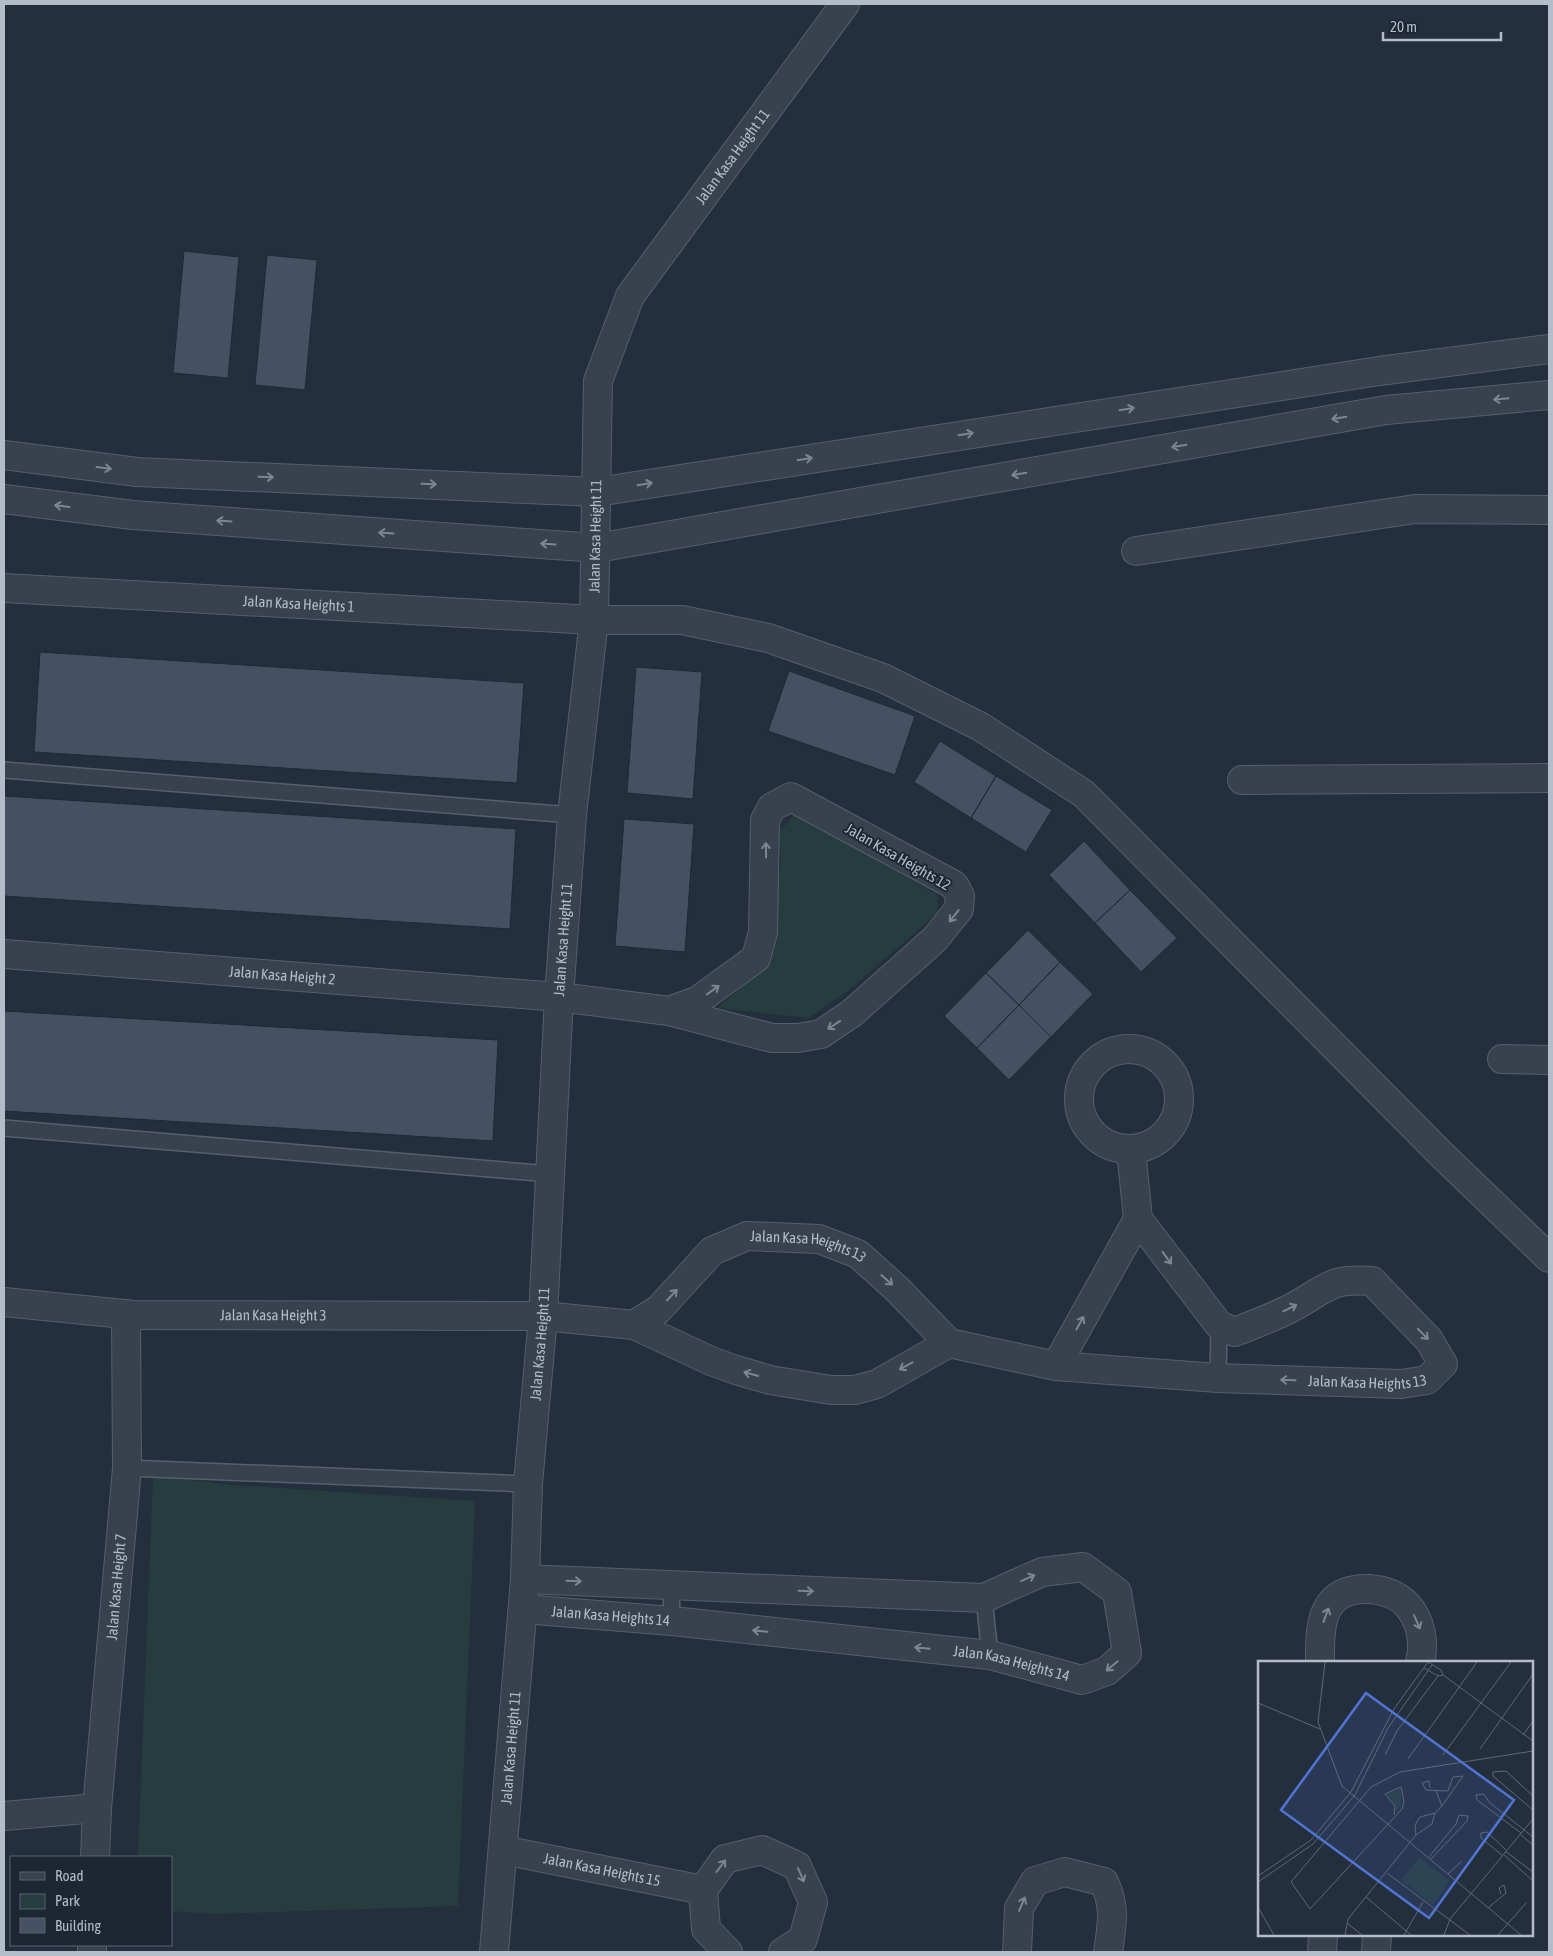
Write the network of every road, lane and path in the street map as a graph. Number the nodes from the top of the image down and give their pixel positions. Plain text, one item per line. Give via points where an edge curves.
1 (845, 4) edge
2 (1549, 349) edge
3 (1549, 395) edge
4 (4, 455) edge
5 (597, 492) junction
6 (4, 499) edge
7 (1549, 510) edge
8 (596, 548) junction
9 (1136, 551) dead end
10 (4, 588) edge
11 (594, 620) junction
12 (4, 770) edge
13 (1549, 778) edge
14 (1242, 780) dead end
15 (572, 814) junction
16 (4, 954) edge
17 (559, 997) junction
18 (669, 1011) junction
19 (1502, 1059) dead end
20 (1549, 1060) edge
21 (4, 1128) edge
22 (1131, 1150) dead end
23 (550, 1174) junction
24 (1138, 1218) junction
25 (1549, 1258) edge
26 (4, 1302) edge
27 (126, 1314) junction
28 (543, 1316) junction
29 (634, 1324) junction
30 (1218, 1325) junction
31 (949, 1344) junction
32 (1056, 1366) junction
33 (1218, 1378) junction
34 (127, 1468) junction
35 (528, 1484) junction
36 (526, 1579) junction
37 (671, 1585) junction
38 (984, 1598) junction
39 (523, 1609) junction
40 (672, 1621) junction
41 (990, 1655) junction
42 (1320, 1661) edge
43 (1420, 1661) edge
44 (97, 1808) junction
45 (4, 1816) edge
46 (503, 1850) junction
47 (95, 1856) edge
48 (703, 1890) junction
49 (1323, 1936) edge
50 (1377, 1936) edge
51 (494, 1952) edge
52 (728, 1952) edge
53 (783, 1952) edge
54 (1017, 1952) edge
55 (1108, 1952) edge
56 (1322, 1952) edge
57 (1376, 1952) edge

1 - 5 street, Jalan Kasa Height 11 via 630,296 598,381
5 -> 2 street via 1379,371
3 -> 8 street via 1386,410
4 -> 5 street via 137,472
5 - 8 street, Jalan Kasa Height 11
8 -> 6 street via 133,515
7 - 9 street via 1415,509
8 - 11 street, Jalan Kasa Height 11
10 - 11 street, Jalan Kasa Heights 1
11 - 15 street, Jalan Kasa Height 11
11 - 25 street, Jalan Kasa Heights 1 via 682,620 768,638 884,678 981,727 1084,794 1441,1154
12 - 15 lane
13 - 14 street
15 - 17 street, Jalan Kasa Height 11
16 - 17 street, Jalan Kasa Height 2
17 - 18 street, Jalan Kasa Heights 12
17 - 23 street, Jalan Kasa Height 11
18 -> 18 street, Jalan Kasa Heights 12 via 697,1002 756,958 763,932 765,820 772,807 791,797 954,885 960,896 959,909 935,939 852,1013 821,1034 772,1038
19 - 20 street
21 - 23 lane
22 - 24 street
23 - 28 street, Jalan Kasa Height 11
24 -> 30 street
32 -> 24 street
26 - 27 street, Jalan Kasa Height 3
27 - 28 street, Jalan Kasa Height 3
27 - 34 street, Jalan Kasa Height 7
28 - 29 street
28 - 35 street, Jalan Kasa Height 11
31 -> 29 street via 877,1384 856,1390 831,1390 770,1380 736,1370
29 -> 31 street, Jalan Kasa Heights 13 via 660,1308 712,1251 747,1236 819,1239 858,1254 897,1289
30 - 33 lane
30 -> 33 street, Jalan Kasa Heights 13 via 1235,1332 1292,1307 1330,1284 1348,1279 1372,1282 1429,1340 1443,1364 1427,1380 1401,1384
31 - 32 street, Jalan Kasa Heights 13
32 - 33 street, Jalan Kasa Heights 13
34 - 35 lane
34 - 44 street, Jalan Kasa Height 7
35 - 36 street, Jalan Kasa Height 11
36 -> 37 street, Jalan Kasa Heights 14
36 - 39 street, Jalan Kasa Height 11
37 -> 38 street, Jalan Kasa Heights 14
37 - 40 lane
38 - 41 lane
38 -> 41 street, Jalan Kasa Heights 14 via 1042,1572 1083,1567 1117,1592 1127,1653 1108,1670 1082,1680
39 - 40 street, Jalan Kasa Heights 14
39 - 46 street, Jalan Kasa Height 11
41 -> 40 street, Jalan Kasa Heights 14
42 -> 43 street via 1320,1633 1330,1603 1346,1591 1364,1589 1389,1593 1407,1604 1419,1624 1423,1651
44 - 45 street
44 - 47 street, Jalan Kasa Height 7
46 - 48 street, Jalan Kasa Heights 15
46 - 51 street, Jalan Kasa Height 11
48 - 52 street via 706,1929
48 -> 53 street via 725,1859 762,1850 797,1866 813,1902 803,1939
49 - 56 street
50 - 57 street
54 -> 55 street via 1019,1908 1023,1901 1036,1881 1064,1872 1104,1882 1112,1899

